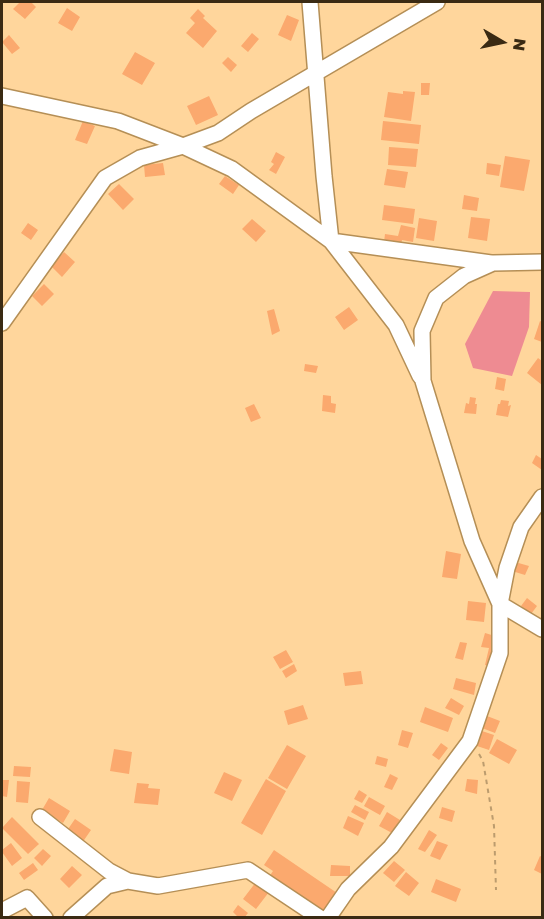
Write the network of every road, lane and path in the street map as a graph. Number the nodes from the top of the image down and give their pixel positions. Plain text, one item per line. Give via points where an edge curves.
1 (310, 2) edge
2 (437, 2) edge
3 (315, 74) junction
4 (2, 96) edge
5 (183, 146) junction
6 (331, 241) junction
7 (543, 262) edge
8 (493, 264) junction
9 (2, 323) edge
10 (423, 381) junction
11 (543, 497) edge
12 (500, 604) junction
13 (543, 629) edge
14 (470, 741) junction
15 (40, 817) dead end
16 (128, 881) junction
17 (496, 890) dead end
18 (2, 911) edge
19 (45, 918) edge
20 (71, 918) edge
21 (320, 918) edge
22 (328, 918) edge

1 - 3 street
2 - 3 street
3 - 5 street via 218,133
3 - 6 street
4 - 5 street via 118,121
5 - 6 street via 232,169
5 - 9 street via 140,158 105,178
6 - 8 street
6 - 10 street via 396,325
7 - 8 street
8 - 10 street via 464,276 436,298 422,331
10 - 12 street via 472,541
11 - 12 street via 521,527
12 - 13 street
12 - 14 street via 500,653
14 - 17 path via 483,761 494,826
14 - 22 street via 391,847 348,889
15 - 16 street via 109,871
16 - 20 street via 107,886
16 - 21 street via 158,886 248,870
18 - 19 street via 27,898

